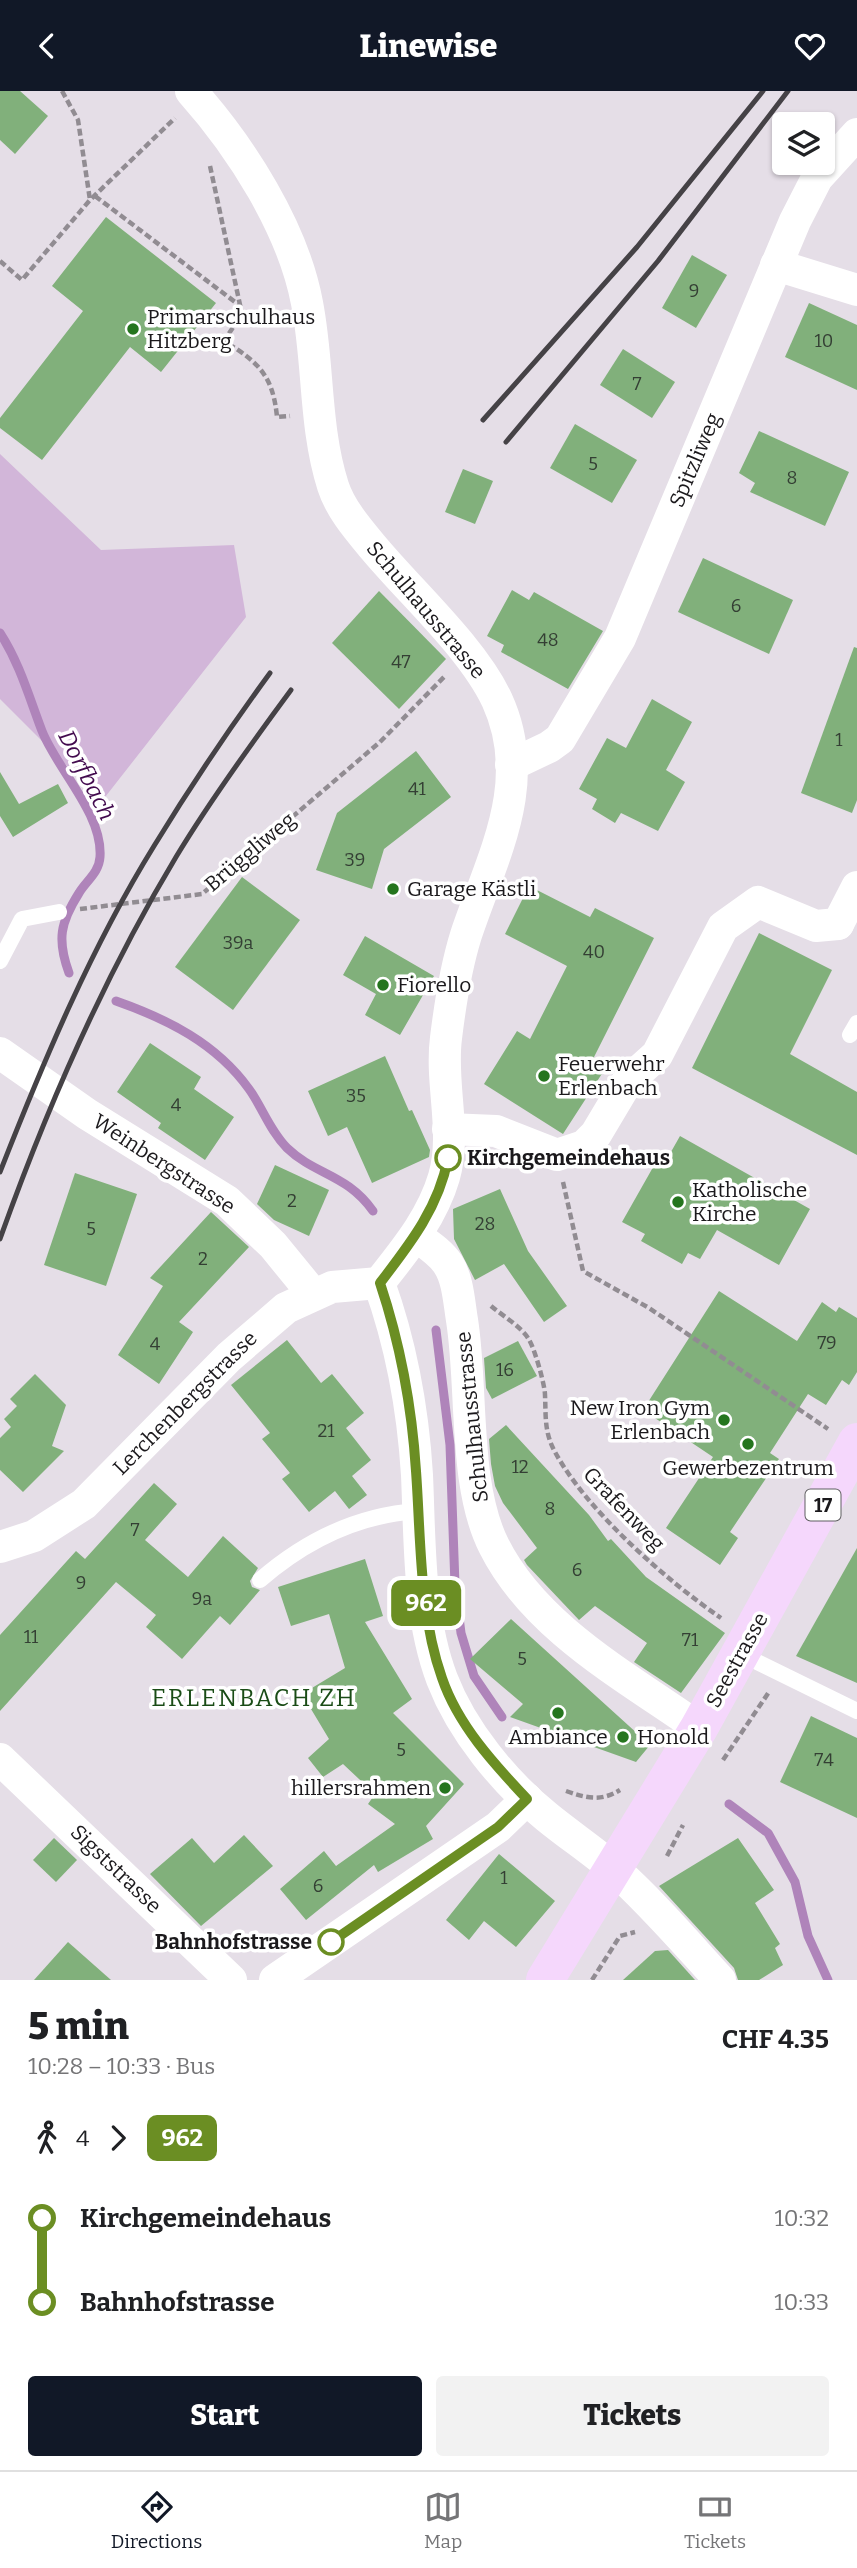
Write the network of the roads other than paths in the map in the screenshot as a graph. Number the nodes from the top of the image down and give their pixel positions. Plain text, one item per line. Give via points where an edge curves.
1 (191, 91) edge
2 (857, 134) edge
3 (776, 265) junction
4 (857, 290) edge
5 (511, 765) junction
6 (857, 887) edge
7 (59, 912) road end
8 (848, 931) edge
9 (0, 961) edge
10 (1, 1053) edge
11 (448, 1129) junction
12 (416, 1236) junction
13 (380, 1283) junction
14 (313, 1294) junction
15 (856, 1445) edge
16 (418, 1511) junction
17 (0, 1547) edge
18 (260, 1580) dead end
19 (746, 1645) junction
20 (857, 1711) edge
21 (699, 1728) junction
22 (0, 1759) edge
23 (527, 1799) junction
24 (614, 1869) junction
25 (231, 1980) edge
26 (275, 1980) edge
27 (545, 1980) edge
28 (720, 1980) edge

1 - 5 street, Schulhausstrasse via 231,138 290,244 307,303 318,416 334,490 354,524 466,654 498,702
2 - 3 street, Spitzliweg via 817,178
3 - 4 street
3 - 5 street, Spitzliweg via 620,638 560,739
5 - 11 street, Schulhausstrasse via 509,813 465,937 446,1038
6 - 8 street
7 - 9 lane via 22,919
8 - 11 street via 816,926 758,902 723,927 657,1055 627,1082 590,1140 573,1152 557,1155 496,1131
10 - 14 street, Weinbergstrasse via 87,1114 227,1201 273,1245
11 - 12 street, Schulhausstrasse via 444,1178
12 - 13 street, Schulhausstrasse
12 - 21 street, Schulhausstrasse via 440,1255 453,1275 464,1333 478,1502 494,1547 530,1599 571,1637
13 - 14 street, Lerchenbergstrasse via 332,1287
13 - 16 street via 407,1394
14 - 17 street, Lerchenbergstrasse via 286,1308 229,1357 84,1504 34,1536
15 - 19 main road, Seestrasse / 17
16 - 18 lane via 364,1519 324,1536 291,1554
16 - 23 street via 426,1609 442,1679 475,1739
19 - 20 lane via 781,1674
19 - 21 main road, Seestrasse / 17
21 - 24 main road, Seestrasse / 17
22 - 25 street, Sigststrasse
23 - 24 street
23 - 26 street via 498,1827
24 - 27 main road, Seestrasse / 17
24 - 28 street

